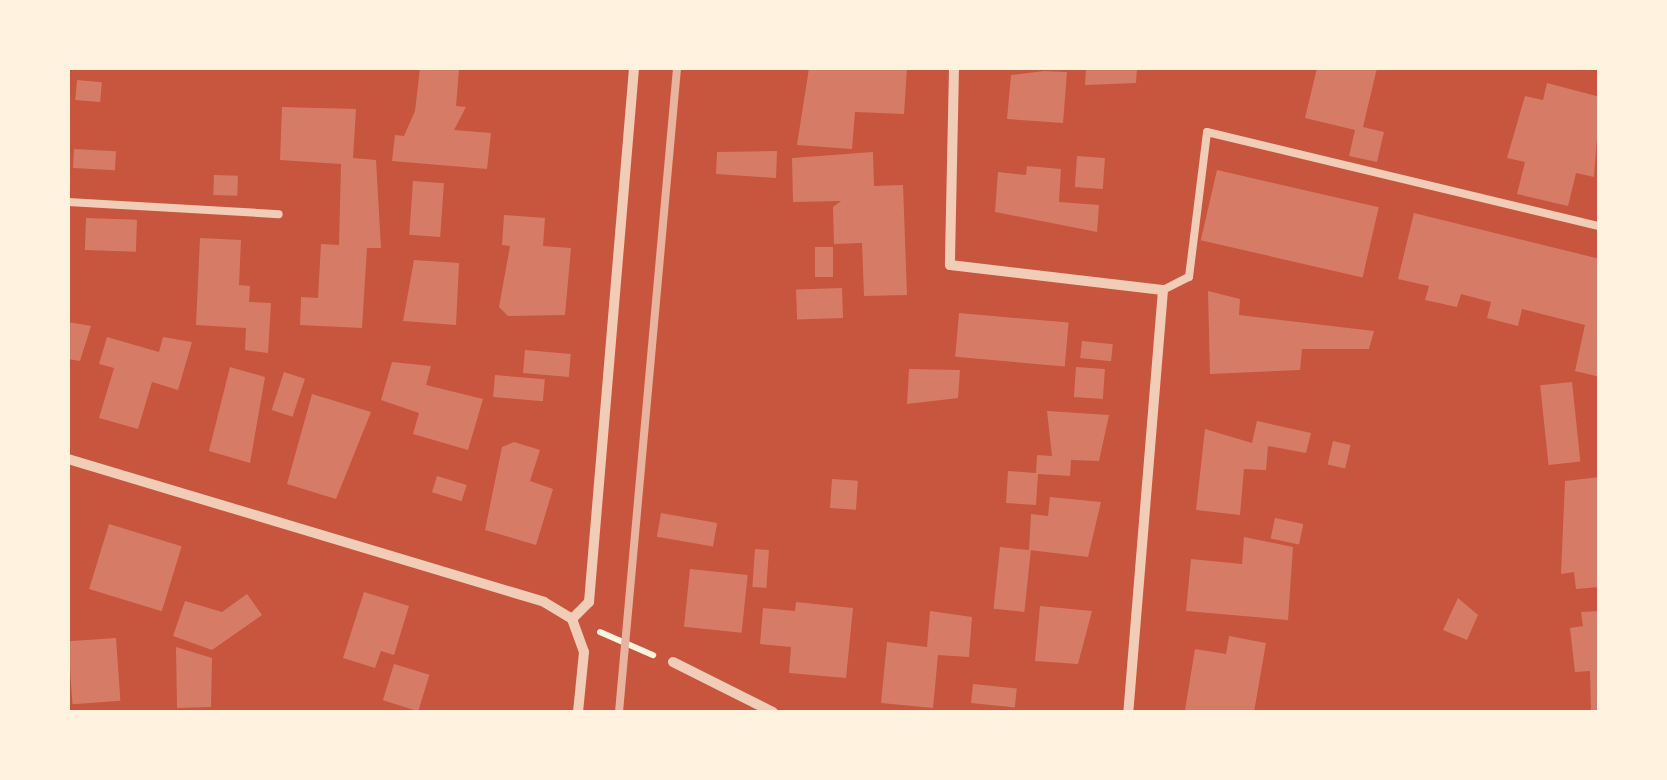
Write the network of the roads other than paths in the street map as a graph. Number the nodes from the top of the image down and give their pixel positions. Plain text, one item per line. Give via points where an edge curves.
1 (634, 68) edge
2 (954, 68) edge
3 (68, 202) edge
4 (278, 214) dead end
5 (1600, 226) edge
6 (1163, 290) junction
7 (68, 459) edge
8 (572, 619) junction
9 (673, 662) road end
10 (578, 712) edge
11 (773, 712) edge
12 (1128, 712) edge

1 - 8 street via 589,602
2 - 6 street via 950,265
3 - 4 lane
5 - 6 lane via 1207,132 1190,277
6 - 12 street
7 - 8 street via 544,602
8 - 10 street via 584,652
9 - 11 street

